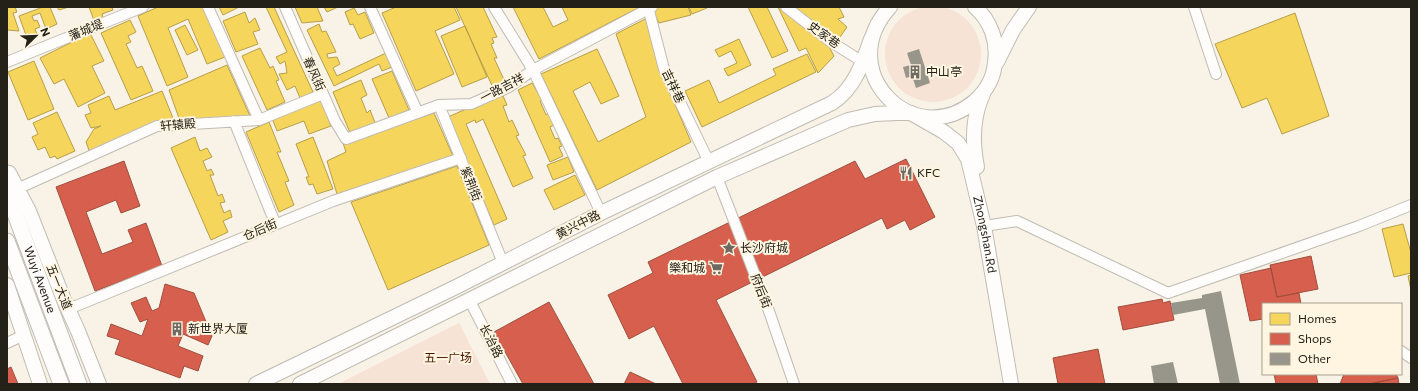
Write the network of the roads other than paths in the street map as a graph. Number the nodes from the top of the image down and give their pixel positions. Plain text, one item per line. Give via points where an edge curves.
1 (143, 7) edge
2 (208, 7) edge
3 (285, 7) edge
4 (370, 7) edge
5 (494, 7) edge
6 (786, 7) edge
7 (890, 7) edge
8 (975, 7) edge
9 (1029, 7) edge
10 (1194, 7) edge
11 (650, 8) edge
12 (871, 39) junction
13 (7, 62) edge
14 (863, 62) junction
15 (995, 66) junction
16 (534, 70) junction
17 (1216, 74) dead end
18 (986, 88) junction
19 (323, 94) junction
20 (439, 105) junction
21 (418, 113) junction
22 (911, 113) junction
23 (258, 120) junction
24 (234, 121) junction
25 (346, 139) joint
26 (461, 158) junction
27 (709, 162) junction
28 (7, 169) edge
29 (7, 173) edge
30 (717, 177) junction
31 (17, 189) junction
32 (1411, 205) edge
33 (601, 213) junction
34 (275, 224) junction
35 (991, 225) junction
36 (7, 241) edge
37 (503, 263) junction
38 (7, 285) edge
39 (64, 300) junction
40 (467, 302) junction
41 (24, 335) junction
42 (7, 342) edge
43 (1402, 352) edge
44 (1411, 358) edge
45 (40, 384) edge
46 (61, 384) edge
47 (79, 384) edge
48 (100, 384) edge
49 (256, 384) edge
50 (300, 384) edge
51 (512, 384) edge
52 (794, 384) edge
53 (1011, 384) edge
54 (1018, 384) edge

1 - 13 street, 藩城堤
2 - 23 street
3 - 19 street, 春风街
4 - 21 street
5 - 16 street
6 - 14 street, 史家巷 via 831,42
7 - 12 main road, 黄兴中路 via 878,22
8 - 15 main road via 984,17 993,35 996,45
9 - 15 main road, Zhongshan.Rd via 1013,30
10 - 17 street
11 - 16 street, 一路吉祥
11 - 27 street, 吉祥巷 via 664,69
12 - 14 main road, 黄兴中路
12 - 22 main road, Zhongshan.Rd via 871,67 879,87 893,103
14 - 27 main road, 黄兴中路 via 840,98
15 - 18 main road, Zhongshan.Rd
16 - 20 street, 一路吉祥 via 509,87 471,104
16 - 33 street
18 - 22 main road via 969,106 953,114 935,117
18 - 35 main road, Zhongshan.Rd via 975,121 974,146
19 - 23 street, 轩辕殿
19 - 25 street, 春风街
20 - 21 street, 一路吉祥
20 - 26 street, 紫荆街
21 - 25 street, 一路吉祥
22 - 30 main road, 黄兴中路 via 875,114 848,120
22 - 53 main road, Zhongshan.Rd via 953,138 968,159 984,226
23 - 24 street, 轩辕殿
24 - 31 street, 轩辕殿 via 157,126
24 - 34 street
26 - 34 street, 仓后街 via 333,201
26 - 37 street, 紫荆街
27 - 33 main road, 黄兴中路
28 - 31 main road, 五一大道
29 - 47 main road, Wuyi Avenue via 15,214
30 - 40 main road, 黄兴中路
30 - 52 street, 府后街
31 - 39 main road, 五一大道 via 29,211
32 - 35 street via 1359,226 1168,293 1017,221
33 - 37 main road, 黄兴中路
34 - 39 street, 仓后街 via 76,306
35 - 54 main road, Zhongshan.Rd
36 - 46 main road, Wuyi Avenue
37 - 49 main road, 黄兴中路
38 - 41 main road
39 - 48 main road, 五一大道
40 - 50 main road, 黄兴中路
40 - 51 street, 长治路 via 471,303
41 - 42 street
41 - 45 main road
43 - 44 street

